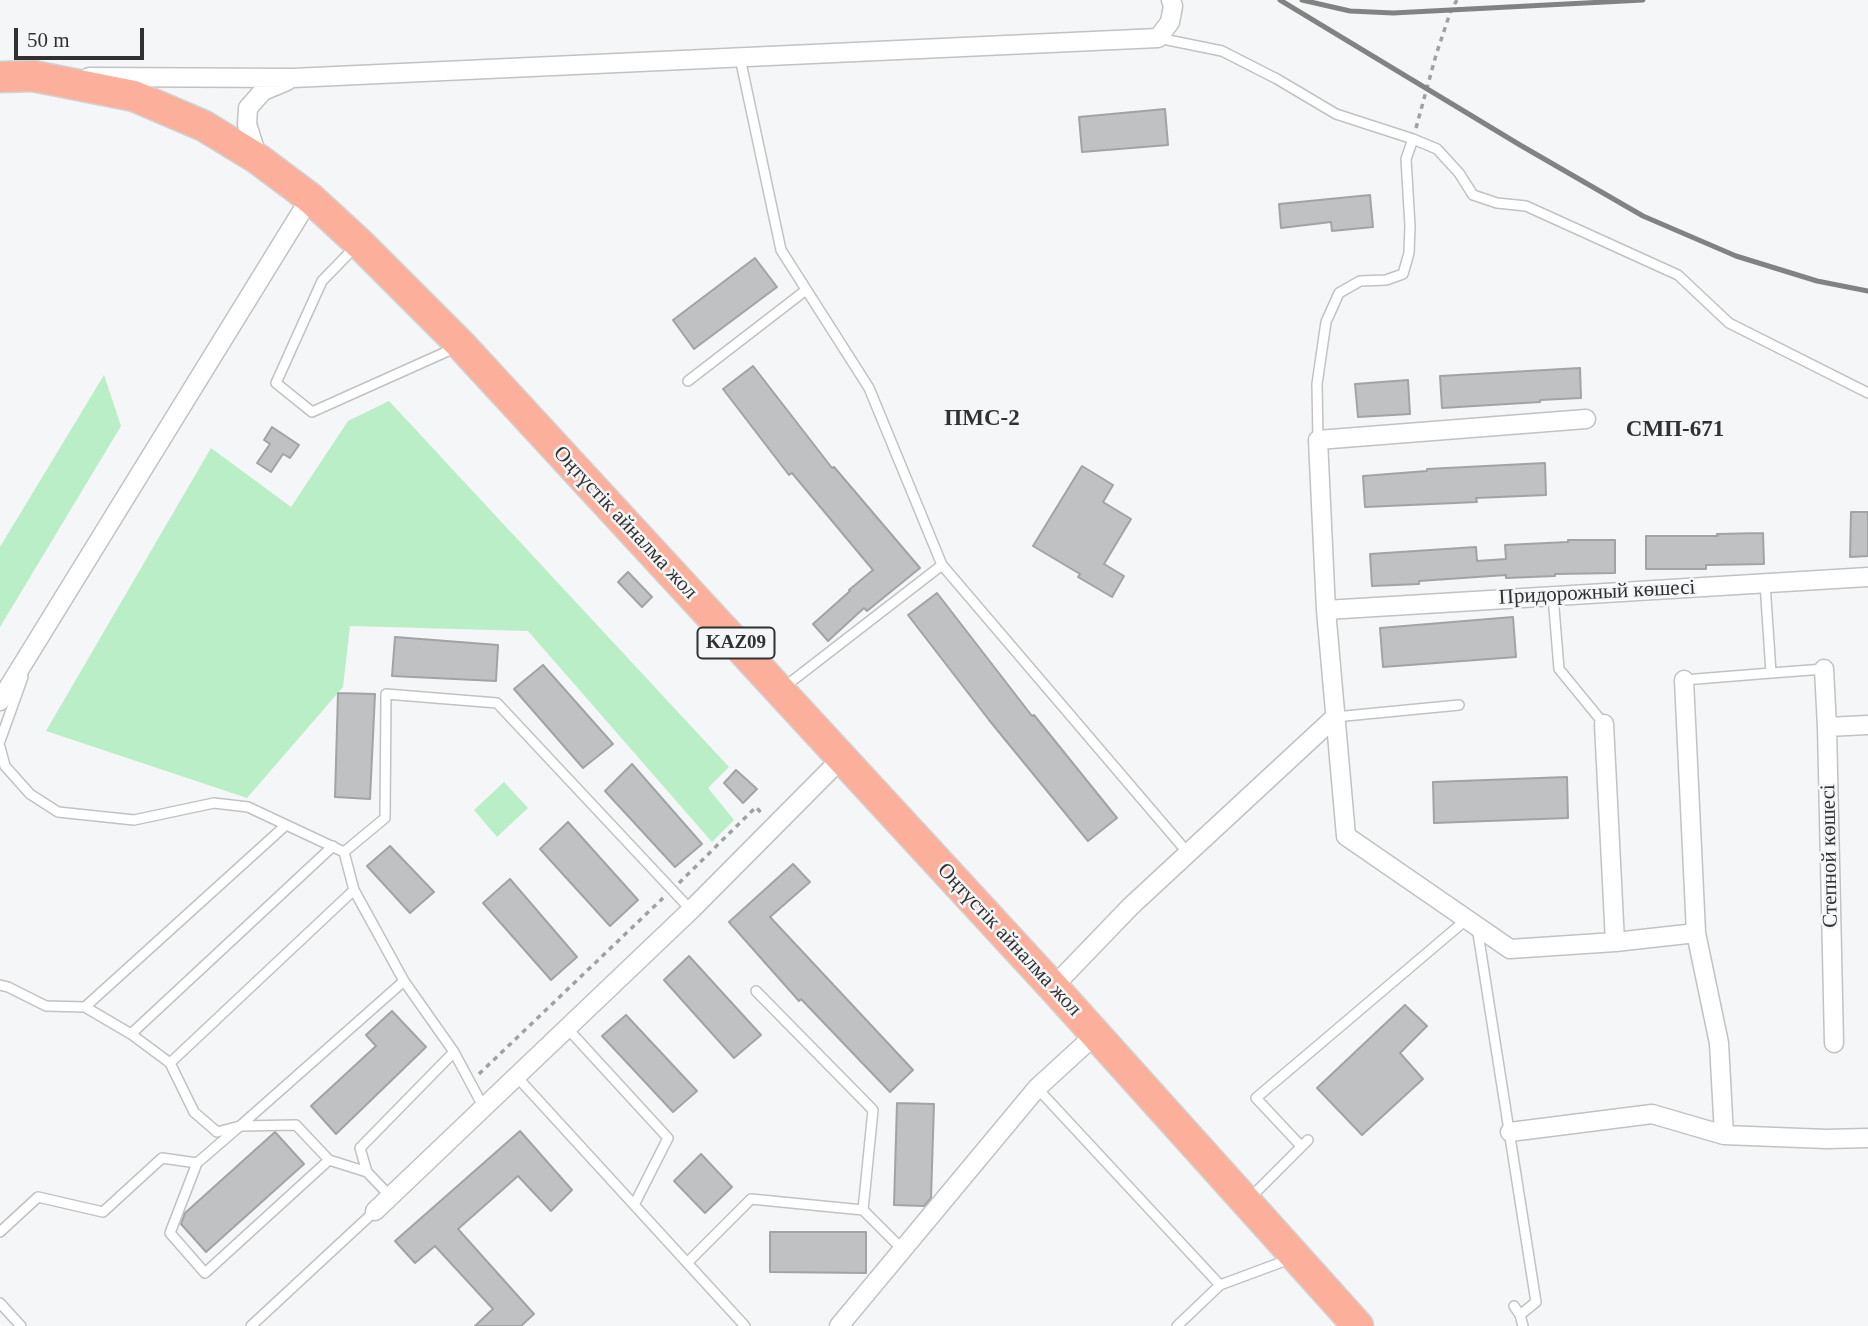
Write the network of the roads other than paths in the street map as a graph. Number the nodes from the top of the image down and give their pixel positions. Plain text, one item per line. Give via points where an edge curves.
1 (1171, 0) edge
2 (1158, 38) junction
3 (740, 58) junction
4 (33, 76) junction
5 (0, 77) edge
6 (293, 78) junction
7 (1413, 139) junction
8 (258, 159) junction
9 (310, 198) junction
10 (359, 243) junction
11 (806, 290) junction
12 (461, 345) junction
13 (688, 381) dead end
14 (1868, 393) edge
15 (1586, 419) dead end
16 (1318, 440) junction
17 (942, 565) junction
18 (1868, 577) edge
19 (1765, 583) junction
20 (1553, 596) junction
21 (1326, 610) junction
22 (35, 644) junction
23 (1824, 669) joint
24 (1771, 673) junction
25 (1684, 680) joint
26 (780, 690) junction
27 (0, 701) edge
28 (1459, 705) dead end
29 (1335, 717) junction
30 (1604, 724) joint
31 (1868, 725) edge
32 (1827, 727) junction
33 (0, 741) edge
34 (0, 747) edge
35 (842, 758) junction
36 (286, 825) junction
37 (333, 846) junction
38 (344, 852) junction
39 (1188, 853) junction
40 (354, 890) junction
41 (691, 910) junction
42 (1472, 922) junction
43 (1696, 933) junction
44 (1615, 942) junction
45 (404, 981) junction
46 (0, 985) edge
47 (1053, 987) junction
48 (756, 991) dead end
49 (85, 1007) junction
50 (568, 1028) junction
51 (131, 1034) junction
52 (1096, 1034) junction
53 (1834, 1043) dead end
54 (454, 1052) junction
55 (170, 1063) junction
56 (517, 1077) junction
57 (1037, 1088) junction
58 (484, 1108) junction
59 (240, 1126) junction
60 (1510, 1132) junction
61 (1724, 1135) junction
62 (1868, 1138) edge
63 (329, 1160) junction
64 (197, 1163) junction
65 (367, 1172) junction
66 (390, 1196) junction
67 (1247, 1202) junction
68 (634, 1205) junction
69 (863, 1210) junction
70 (375, 1211) joint
71 (0, 1232) edge
72 (902, 1249) junction
73 (1296, 1257) junction
74 (687, 1263) junction
75 (1220, 1285) junction
76 (0, 1303) edge
77 (1514, 1306) dead end
78 (1520, 1315) junction
79 (21, 1326) edge
80 (251, 1326) edge
81 (745, 1326) edge
82 (839, 1326) edge
83 (1177, 1326) edge
84 (1358, 1326) edge
85 (1523, 1326) edge

1 - 2 street via 1170,22
2 - 3 street
2 - 7 lane via 1222,51 1336,114
3 - 6 street
3 - 11 lane via 781,250
4 - 5 highway, Оңтүстік айналма жол / KAZ09
4 - 6 street
4 - 8 highway, Оңтүстік айналма жол / KAZ09 via 134,96 204,126
6 - 8 street via 263,91 248,108 247,124
7 - 14 lane via 1437,149 1473,195 1526,206 1678,275 1728,323
7 - 16 lane via 1405,159 1410,226 1403,274 1360,281 1339,293 1324,334 1317,384
8 - 9 highway, Оңтүстік айналма жол / KAZ09
9 - 10 highway, Оңтүстік айналма жол / KAZ09
9 - 22 street
10 - 12 highway, Оңтүстік айналма жол / KAZ09
10 - 12 lane via 322,281 276,383 312,412
11 - 13 lane
11 - 17 lane via 869,388
12 - 26 highway, Оңтүстік айналма жол / KAZ09
15 - 16 street
16 - 21 street
17 - 26 lane
17 - 39 lane
18 - 19 street, Придорожный көшесі
19 - 20 street, Придорожный көшесі
19 - 24 lane
20 - 21 street, Придорожный көшесі
20 - 30 lane via 1559,669
21 - 29 street
22 - 27 street
22 - 33 lane
23 - 24 lane
23 - 32 street, Степной көшесі
24 - 25 lane
25 - 43 street
26 - 35 highway, Оңтүстік айналма жол / KAZ09
28 - 29 lane
29 - 39 street
29 - 42 street via 1346,836
30 - 44 street
31 - 32 street
32 - 53 street, Степной көшесі
34 - 36 lane via 5,766 30,794 58,811 134,820 214,803 248,807
35 - 41 street
35 - 47 highway, Оңтүстік айналма жол / KAZ09
36 - 37 lane
36 - 49 lane
37 - 38 lane
37 - 51 lane
38 - 40 lane
38 - 41 lane via 385,818 386,694 497,703
39 - 47 street
40 - 45 lane
40 - 55 lane
41 - 50 street
42 - 44 street via 1510,949
42 - 60 lane
42 - 67 lane via 1255,1098 1305,1143
43 - 44 street
43 - 61 street via 1719,1043
45 - 54 lane
45 - 59 lane
46 - 49 lane via 46,1006
47 - 52 highway, Оңтүстік айналма жол / KAZ09
48 - 69 lane via 873,1110
49 - 51 lane
50 - 56 street
50 - 68 lane via 668,1138
51 - 55 lane
52 - 57 street
52 - 67 highway, Оңтүстік айналма жол / KAZ09
54 - 58 lane
54 - 65 lane via 360,1147
55 - 59 lane via 194,1112 217,1132
56 - 58 street
56 - 68 lane
57 - 72 street
57 - 75 lane
58 - 66 street
59 - 63 lane via 296,1125
59 - 64 lane
60 - 61 street via 1652,1114
60 - 78 lane via 1536,1302
61 - 62 street
63 - 64 lane via 205,1273 170,1233
63 - 65 lane
64 - 71 lane via 162,1158 103,1212 38,1196
65 - 66 lane
66 - 70 street
67 - 73 highway, Оңтүстік айналма жол / KAZ09
68 - 74 lane
69 - 72 lane
69 - 74 lane via 751,1199
70 - 80 lane
72 - 82 street
73 - 75 lane
73 - 84 highway, Оңтүстік айналма жол / KAZ09
74 - 81 lane
75 - 83 lane
76 - 79 lane
77 - 78 lane
78 - 85 lane

